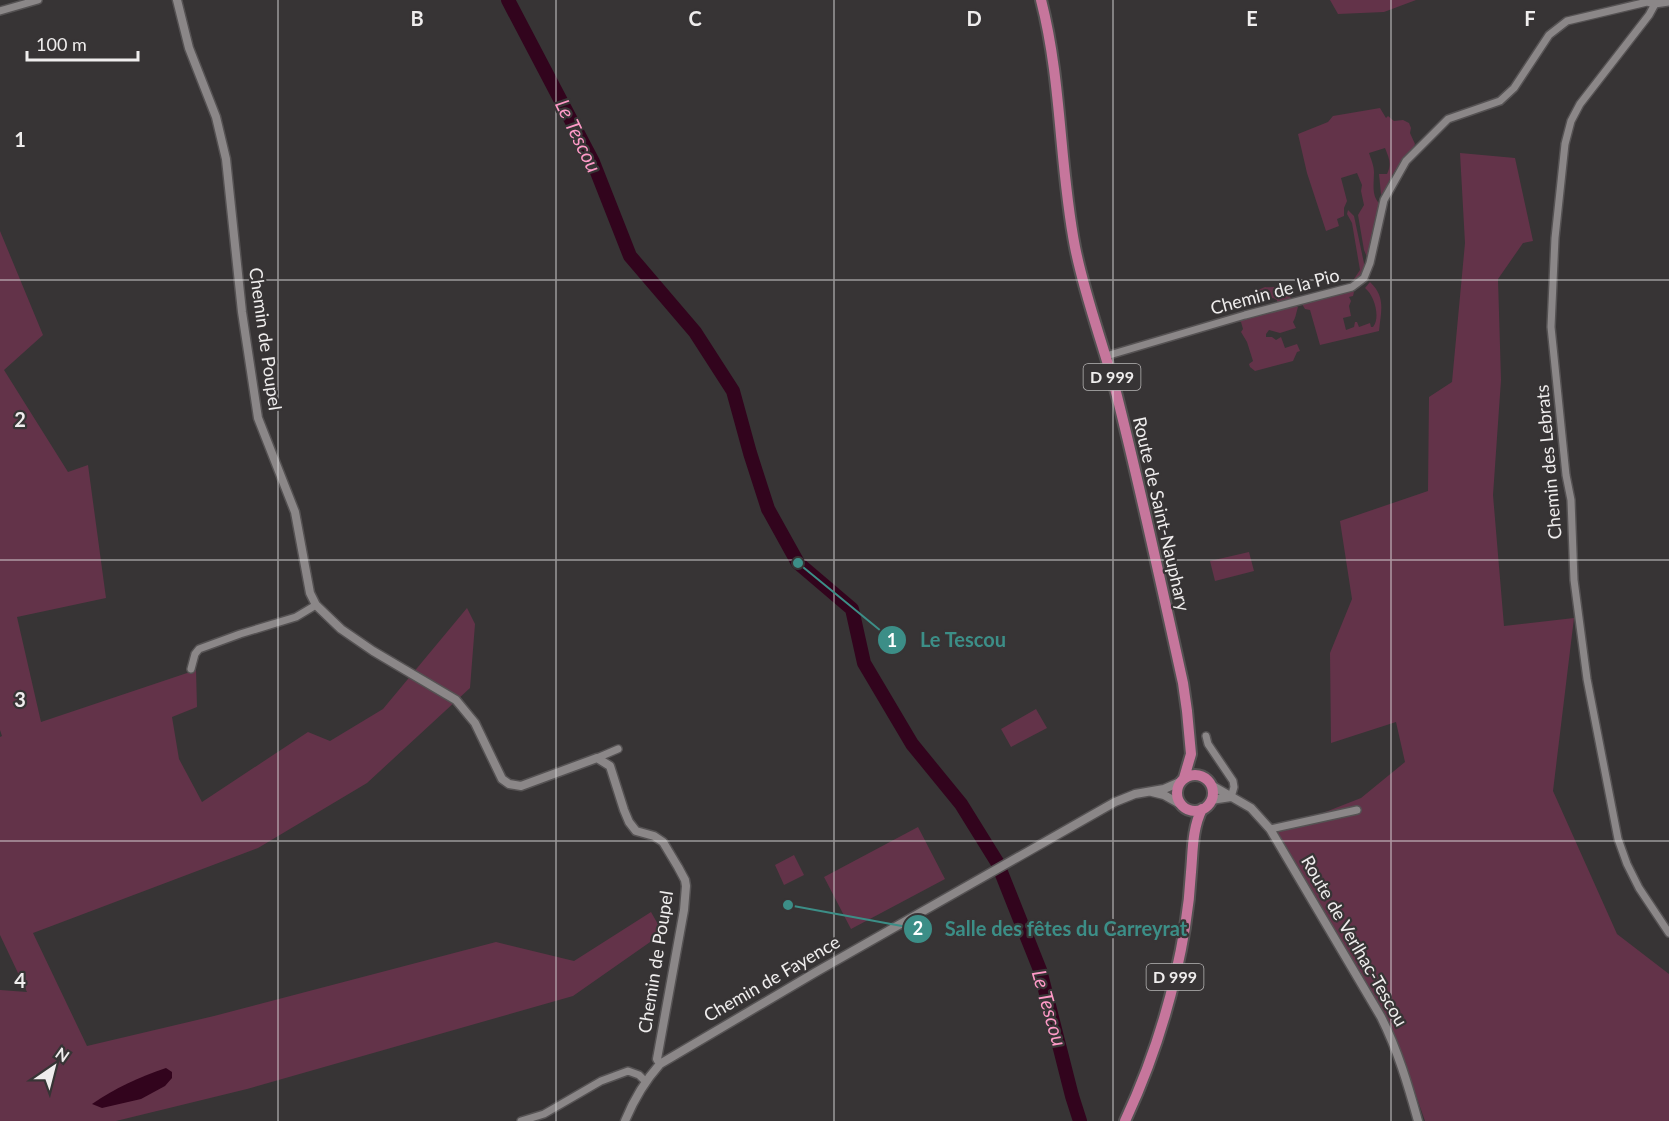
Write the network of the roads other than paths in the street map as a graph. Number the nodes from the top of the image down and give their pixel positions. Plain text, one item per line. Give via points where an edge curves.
1 (38, 0) edge
2 (177, 0) edge
3 (1041, 0) edge
4 (1655, 2) edge
5 (1669, 2) edge
6 (0, 11) edge
7 (1106, 356) junction
8 (316, 605) junction
9 (191, 669) dead end
10 (1206, 736) dead end
11 (618, 749) dead end
12 (1191, 754) junction
13 (597, 758) junction
14 (1202, 776) junction
15 (1182, 780) junction
16 (1211, 785) junction
17 (1151, 792) junction
18 (1231, 796) junction
19 (1211, 800) junction
20 (1181, 805) junction
21 (1202, 809) junction
22 (1357, 810) dead end
23 (1270, 829) junction
24 (1194, 836) junction
25 (1669, 933) edge
26 (660, 1064) junction
27 (645, 1081) junction
28 (1128, 1116) edge
29 (521, 1121) edge
30 (625, 1121) edge
31 (1418, 1121) edge

1 - 6 street
2 - 8 street, Chemin de Poupel via 226,159 258,418 296,512 310,593
3 - 7 main road, Route de Saint-Nauphary / D 999 via 1054,71 1075,247
4 - 5 street, Chemin de la Pio
4 - 7 street, Chemin de la Pio via 1567,21 1549,35 1514,88 1500,101 1448,119 1406,161 1384,200 1364,278 1352,287
4 - 25 street, Chemin des Lebrats via 1570,121 1555,238 1551,327 1570,500 1574,580 1587,679 1618,839 1635,880
7 - 12 main road, Route de Saint-Nauphary / D 999 via 1183,684
8 - 9 street via 296,617 199,648
8 - 13 street, Chemin de Poupel via 341,629 456,700 475,723 502,779 509,784 521,786
10 - 18 street via 1233,781
11 - 13 street, Chemin de Poupel
12 - 14 main road, Route de Saint-Nauphary / D 999
12 - 15 main road, Route de Saint-Nauphary / D 999
13 - 26 street, Chemin de Poupel via 610,766 629,822 636,831 663,842 686,883 657,1059
14 - 15 main road via 1192,774
14 - 16 main road
15 - 17 street, Chemin de Fayence
15 - 20 main road via 1176,793
16 - 18 street, Route de Verlhac-Tescou
16 - 19 main road
17 - 20 street
17 - 26 street, Chemin de Fayence via 1115,802
18 - 19 street
18 - 23 street, Route de Verlhac-Tescou via 1251,808
19 - 21 main road
20 - 21 main road via 1192,811
20 - 24 main road, D 999
21 - 24 main road, D 999
22 - 23 street
23 - 31 street, Route de Verlhac-Tescou via 1381,1017 1404,1069
24 - 28 main road, D 999 via 1189,899 1175,978 1160,1033
26 - 27 street, Chemin de Fayence
27 - 29 street via 628,1071 601,1081 544,1114
27 - 30 street, Chemin de Fayence

